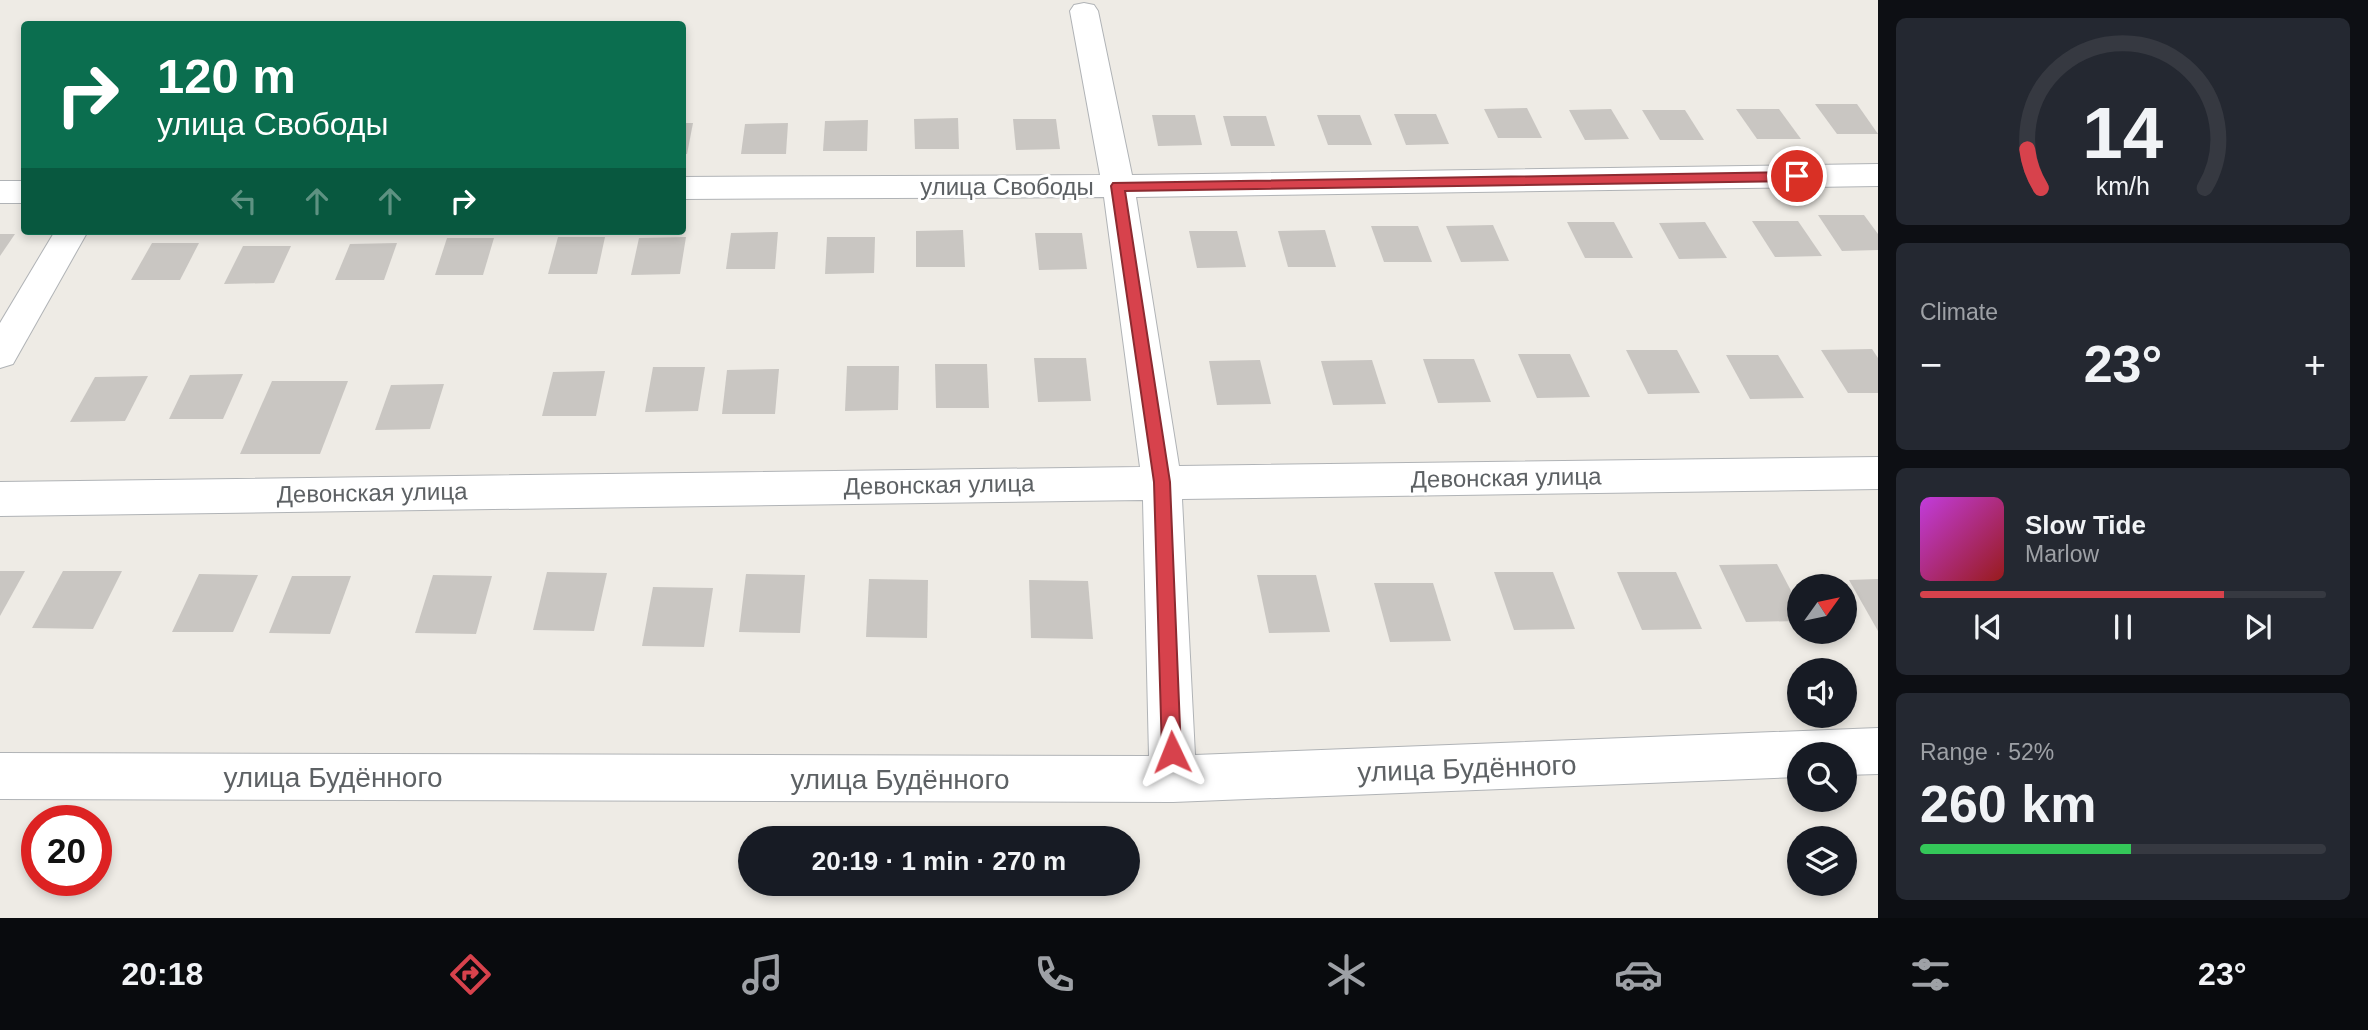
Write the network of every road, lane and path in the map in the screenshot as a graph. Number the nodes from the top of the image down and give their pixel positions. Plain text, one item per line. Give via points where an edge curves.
1 (1084, 11) dead end
2 (1878, 175) edge
3 (1118, 186) junction
4 (686, 188) edge
5 (0, 192) edge
6 (21, 192) edge
7 (70, 235) edge
8 (0, 354) edge
9 (1878, 473) edge
10 (1162, 482) junction
11 (0, 499) edge
12 (1878, 751) edge
13 (1857, 752) edge
14 (1787, 754) edge
15 (0, 776) edge
16 (1173, 779) junction

1 - 3 street
2 - 3 street, улица Свободы
3 - 4 street, улица Свободы
3 - 10 street
5 - 6 street
7 - 8 street
9 - 10 street, Девонская улица
10 - 11 street, Девонская улица
10 - 16 street
12 - 13 street, улица Будённого
14 - 16 street, улица Будённого
15 - 16 street, улица Будённого

